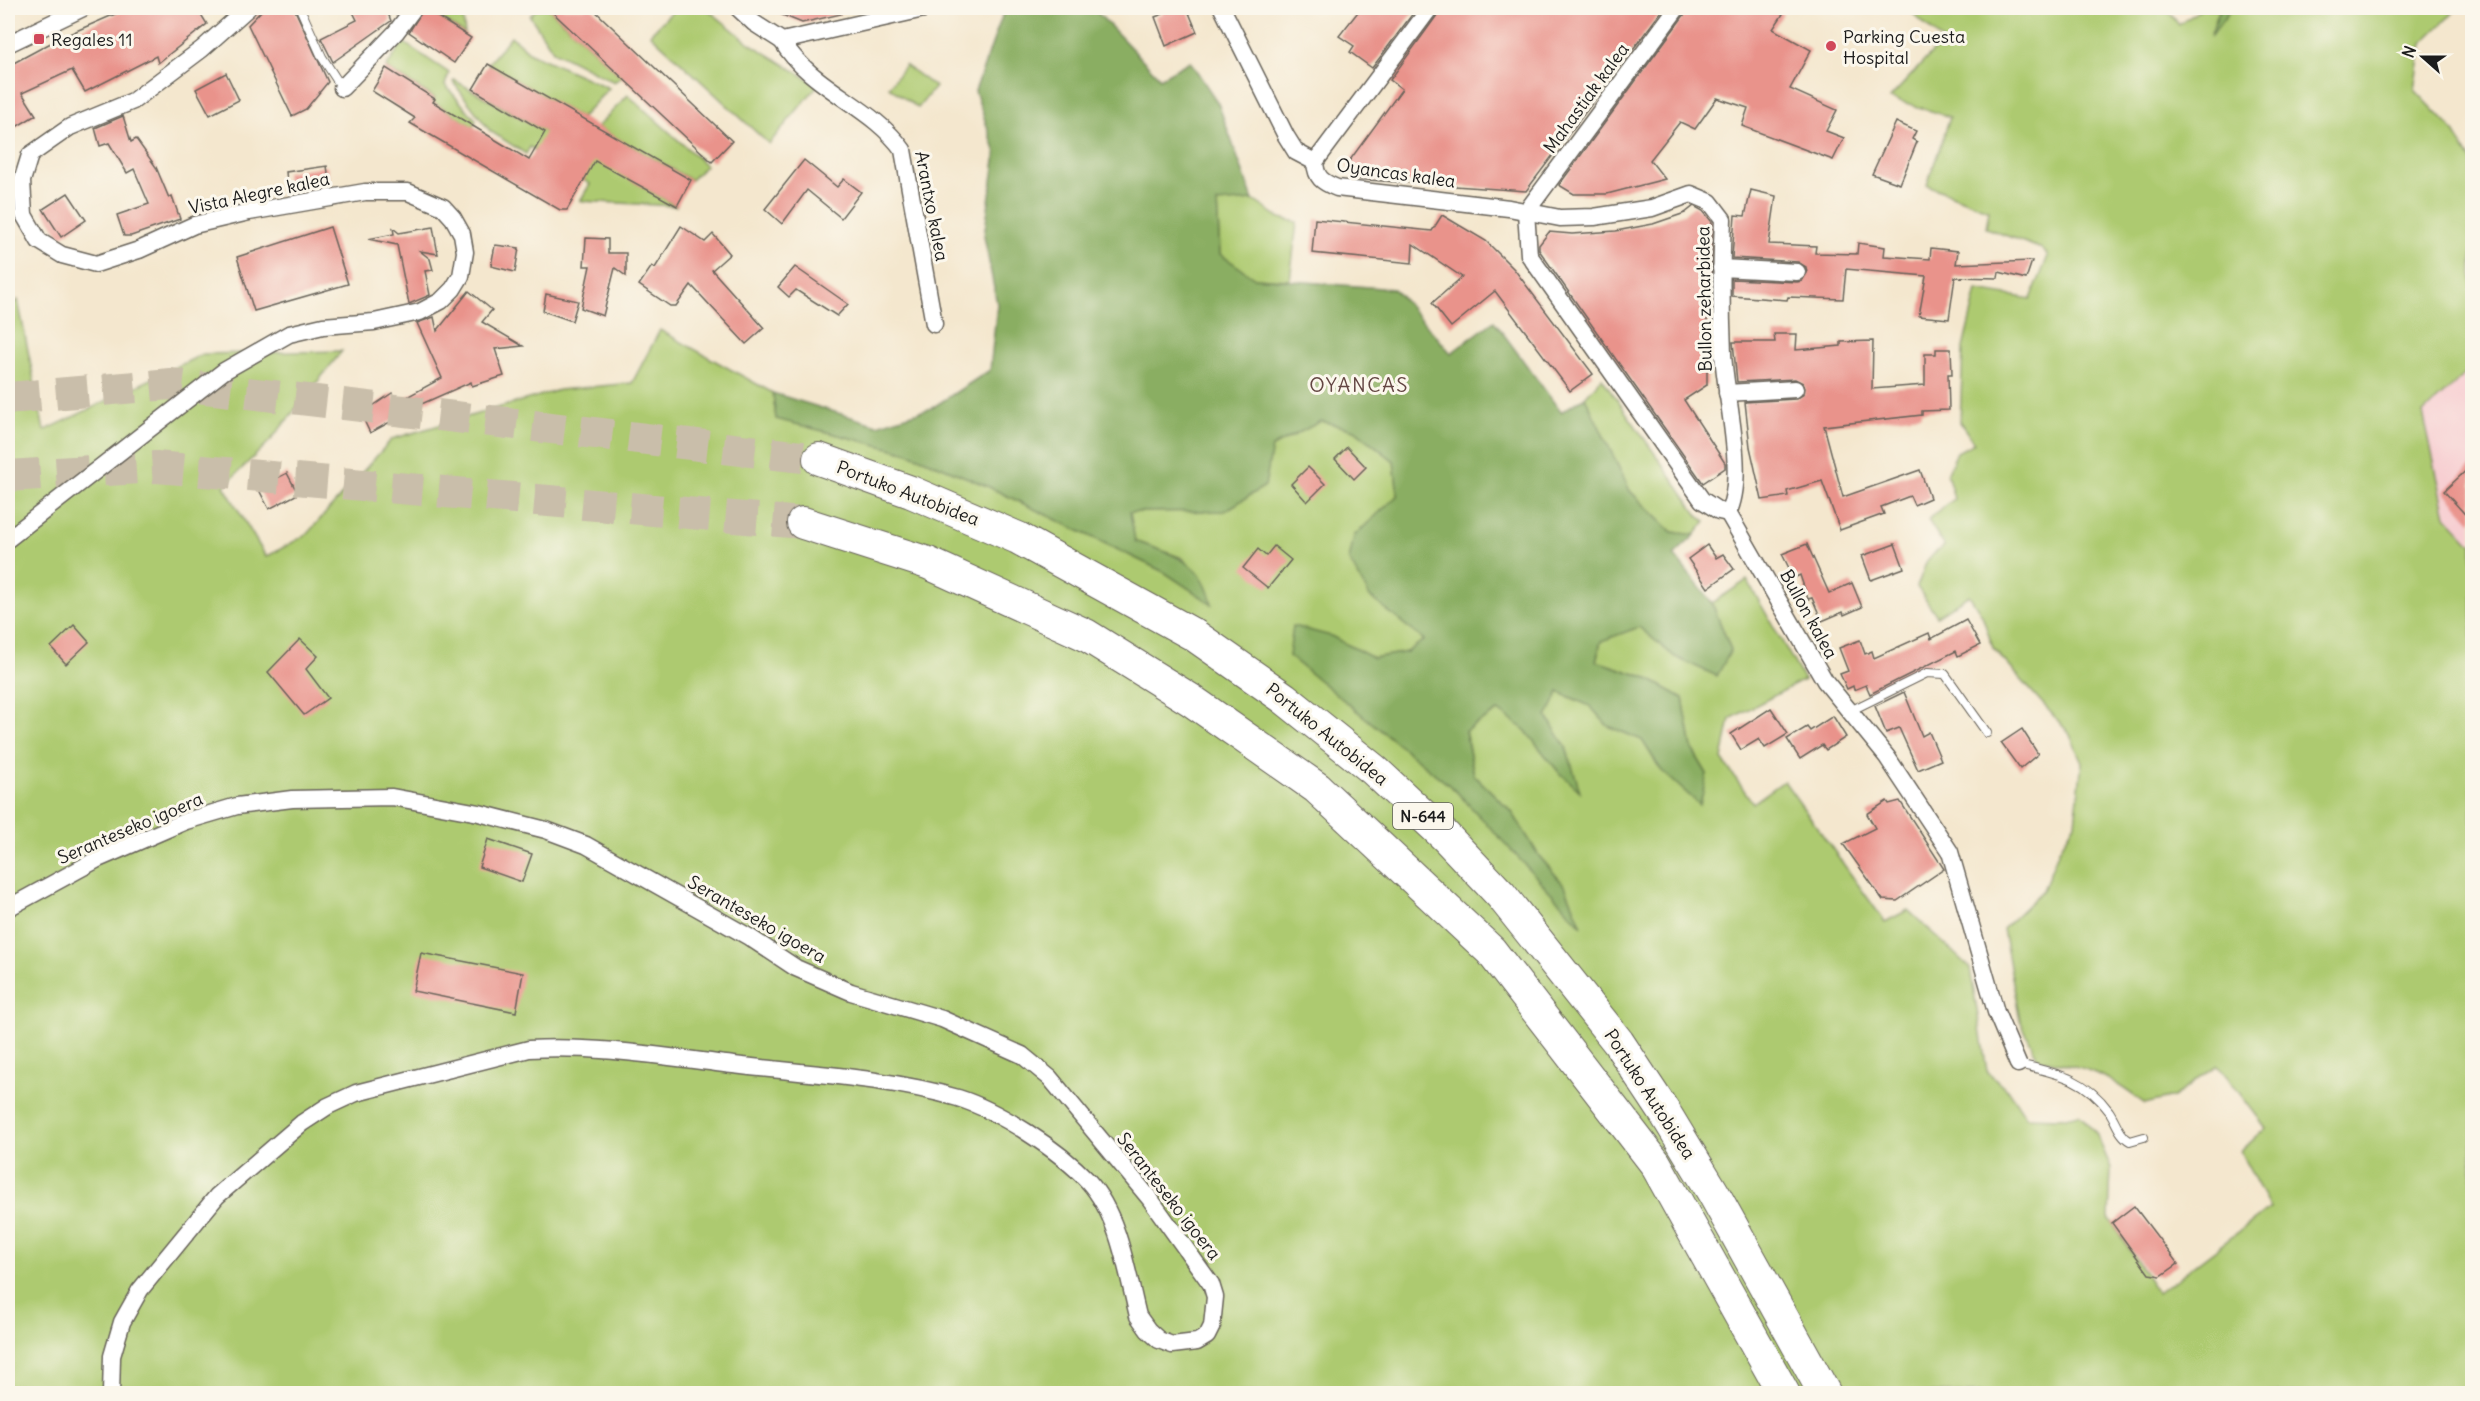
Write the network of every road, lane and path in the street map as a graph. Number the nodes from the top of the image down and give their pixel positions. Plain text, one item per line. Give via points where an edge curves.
1 (83, 8) edge
2 (248, 8) edge
3 (300, 8) edge
4 (414, 8) edge
5 (738, 8) edge
6 (928, 8) edge
7 (1222, 8) edge
8 (1430, 8) edge
9 (1677, 8) edge
10 (782, 41) junction
11 (8, 44) edge
12 (342, 88) joint
13 (1315, 162) junction
14 (1526, 212) junction
15 (1721, 268) junction
16 (1797, 272) dead end
17 (934, 324) dead end
18 (1795, 389) dead end
19 (1727, 393) junction
20 (819, 459) tunnel mouth
21 (1728, 513) junction
22 (803, 523) tunnel mouth
23 (8, 539) edge
24 (1850, 711) junction
25 (1988, 733) dead end
26 (8, 908) edge
27 (2018, 1064) joint
28 (2144, 1137) dead end
29 (111, 1394) edge
30 (1784, 1394) edge
31 (1825, 1394) edge

1 - 11 street
2 - 23 street, Vista Alegre kalea via 202,50 133,101 70,127 30,154 22,181 24,215 39,241 62,255 96,264 140,250 194,225 249,212 365,192 408,192 442,207 453,218 462,234 465,252 460,276 441,301 420,312 290,334 224,371
3 - 12 lane via 322,57
4 - 12 street
5 - 10 street, Arantxo kalea
6 - 10 street
7 - 13 street, Oyancas kalea via 1286,136 1296,152
8 - 13 street
9 - 14 street, Mahastiak kalea
10 - 17 street, Arantxo kalea via 802,67 870,117 903,150
13 - 14 street, Oyancas kalea via 1316,174 1322,182 1337,188
14 - 15 street, Bullon zeharbidea via 1560,218 1594,217 1653,208 1691,194 1710,202 1723,219
14 - 21 street via 1529,255 1702,500
15 - 16 street
15 - 19 street, Bullon zeharbidea
18 - 19 street
19 - 21 street, Bullon zeharbidea via 1736,474 1735,499
20 - 31 highway, Portuko Autobidea / N-644 via 911,492 1018,538 1194,635 1284,698 1446,837 1501,895 1618,1042 1714,1194
21 - 24 street, Bullon kalea via 1825,681
22 - 30 highway, Portuko Autobidea / N-644 via 928,563 1086,635 1191,700 1317,788 1491,951 1655,1163
24 - 25 lane via 1927,673 1945,674
24 - 27 street, Bullon kalea via 1887,757 1950,852 1996,1012
26 - 29 street, Seranteseko igoera via 98,859 186,822 237,806 292,799 392,797 546,830 586,846 749,937 796,968 851,992 942,1019 1022,1055 1050,1078 1150,1199 1204,1271 1215,1297 1207,1336 1184,1345 1159,1340 1138,1316 1107,1209 1089,1182 1035,1139 958,1098 903,1087 647,1054 529,1048 356,1093 302,1123 217,1196 140,1290 122,1322 112,1356
27 - 28 lane via 2082,1083 2118,1123 2122,1137 2130,1141

